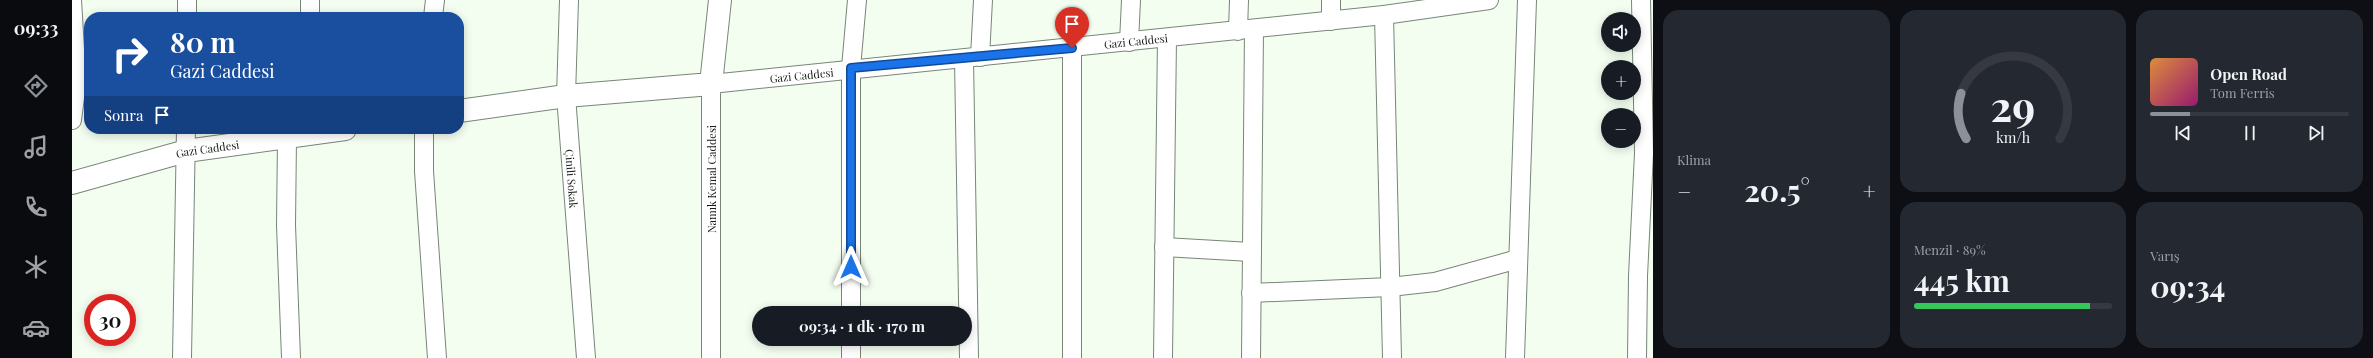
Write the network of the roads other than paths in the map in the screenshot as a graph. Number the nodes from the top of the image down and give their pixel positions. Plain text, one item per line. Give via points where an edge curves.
1 (72, 0) edge
2 (187, 0) edge
3 (310, 0) edge
4 (435, 0) edge
5 (569, 0) edge
6 (720, 0) edge
7 (857, 0) edge
8 (983, 0) edge
9 (1131, 0) edge
10 (1239, 0) edge
11 (1331, 0) edge
12 (1489, 0) edge
13 (1527, 0) edge
14 (1641, 0) edge
15 (1450, 3) edge
16 (187, 12) edge
17 (310, 12) edge
18 (434, 12) edge
19 (1384, 15) junction
20 (1331, 21) junction
21 (1246, 30) junction
22 (1167, 38) junction
23 (1129, 42) junction
24 (1072, 48) junction
25 (972, 58) junction
26 (851, 68) junction
27 (711, 84) junction
28 (566, 96) junction
29 (464, 110) edge
30 (72, 120) edge
31 (186, 134) edge
32 (300, 134) edge
33 (424, 134) edge
34 (186, 151) junction
35 (1648, 153) edge
36 (72, 183) edge
37 (1164, 247) junction
38 (1251, 252) junction
39 (1518, 259) junction
40 (1390, 287) junction
41 (1251, 293) junction
42 (851, 306) edge
43 (851, 346) edge
44 (182, 358) edge
45 (291, 358) edge
46 (437, 358) edge
47 (586, 358) edge
48 (711, 358) edge
49 (851, 358) edge
50 (969, 358) edge
51 (1065, 358) edge
52 (1072, 358) edge
53 (1076, 358) edge
54 (1163, 358) edge
55 (1251, 358) edge
56 (1392, 358) edge
57 (1515, 358) edge
58 (1637, 358) edge

1 - 30 street via 77,82
2 - 16 street
3 - 17 street
4 - 18 street
5 - 28 street, Çinili Sokak
6 - 27 street, Namık Kemal Caddesi
7 - 26 street
8 - 25 street
9 - 23 street
10 - 21 street
11 - 20 street
12 - 15 street, Gazi Caddesi
13 - 39 street
14 - 35 street
15 - 19 street, Gazi Caddesi
19 - 20 street, Gazi Caddesi
19 - 40 street
20 - 21 street, Gazi Caddesi
21 - 22 street, Gazi Caddesi
21 - 38 street
22 - 23 street, Gazi Caddesi
22 - 37 street
23 - 24 street, Gazi Caddesi
24 - 25 street, Gazi Caddesi
24 - 52 street
25 - 26 street, Gazi Caddesi
25 - 50 street
26 - 27 street, Gazi Caddesi
26 - 42 street
27 - 28 street, Gazi Caddesi
27 - 48 street, Namık Kemal Caddesi
28 - 29 street, Gazi Caddesi
28 - 47 street, Çinili Sokak
31 - 34 street
32 - 34 street, Gazi Caddesi
32 - 45 street via 286,225
33 - 46 street via 424,171
34 - 36 street, Gazi Caddesi
34 - 44 street
35 - 58 street via 1638,276
37 - 38 street
37 - 54 street
38 - 41 street
39 - 40 street via 1435,282
39 - 57 street
40 - 41 street
40 - 56 street
41 - 55 street
43 - 49 street
51 - 52 street
52 - 53 street

